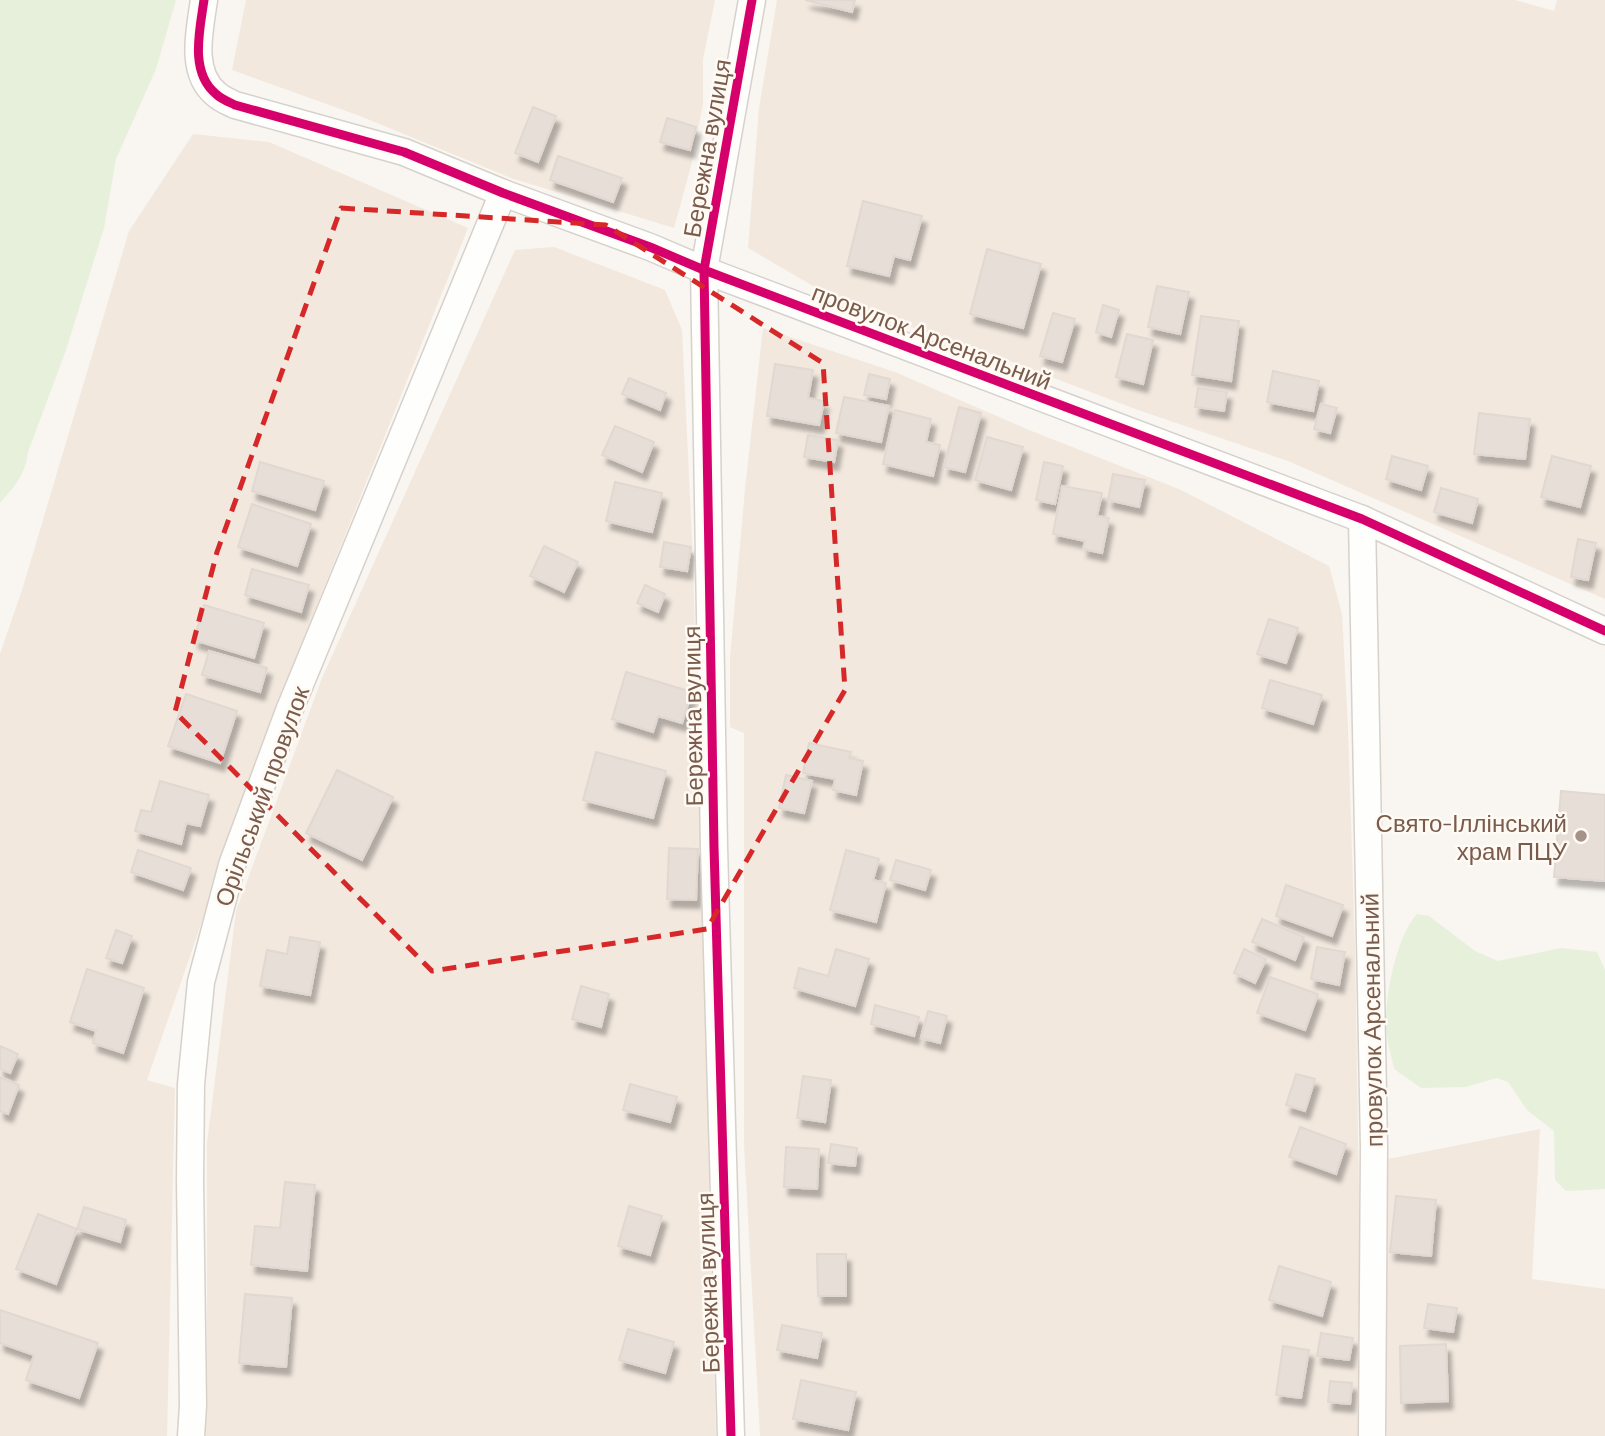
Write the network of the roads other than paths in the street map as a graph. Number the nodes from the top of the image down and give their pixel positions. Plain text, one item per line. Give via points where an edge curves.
1 (204, 0) edge
2 (752, 0) edge
3 (503, 193) junction
4 (704, 270) junction
5 (1362, 519) junction
6 (1605, 631) edge
7 (191, 1436) edge
8 (731, 1436) edge
9 (1372, 1436) edge

1 - 3 street, провулок Арсенальний via 198,50 203,78 215,94 235,105 404,152
2 - 4 street, Бережна вулиця
3 - 4 street, провулок Арсенальний
3 - 7 street, Орільський провулок via 285,724 232,864 201,982 191,1084
4 - 5 street, провулок Арсенальний
4 - 8 street, Бережна вулиця
5 - 6 street, провулок Арсенальний
5 - 9 street, провулок Арсенальний via 1374,1147

